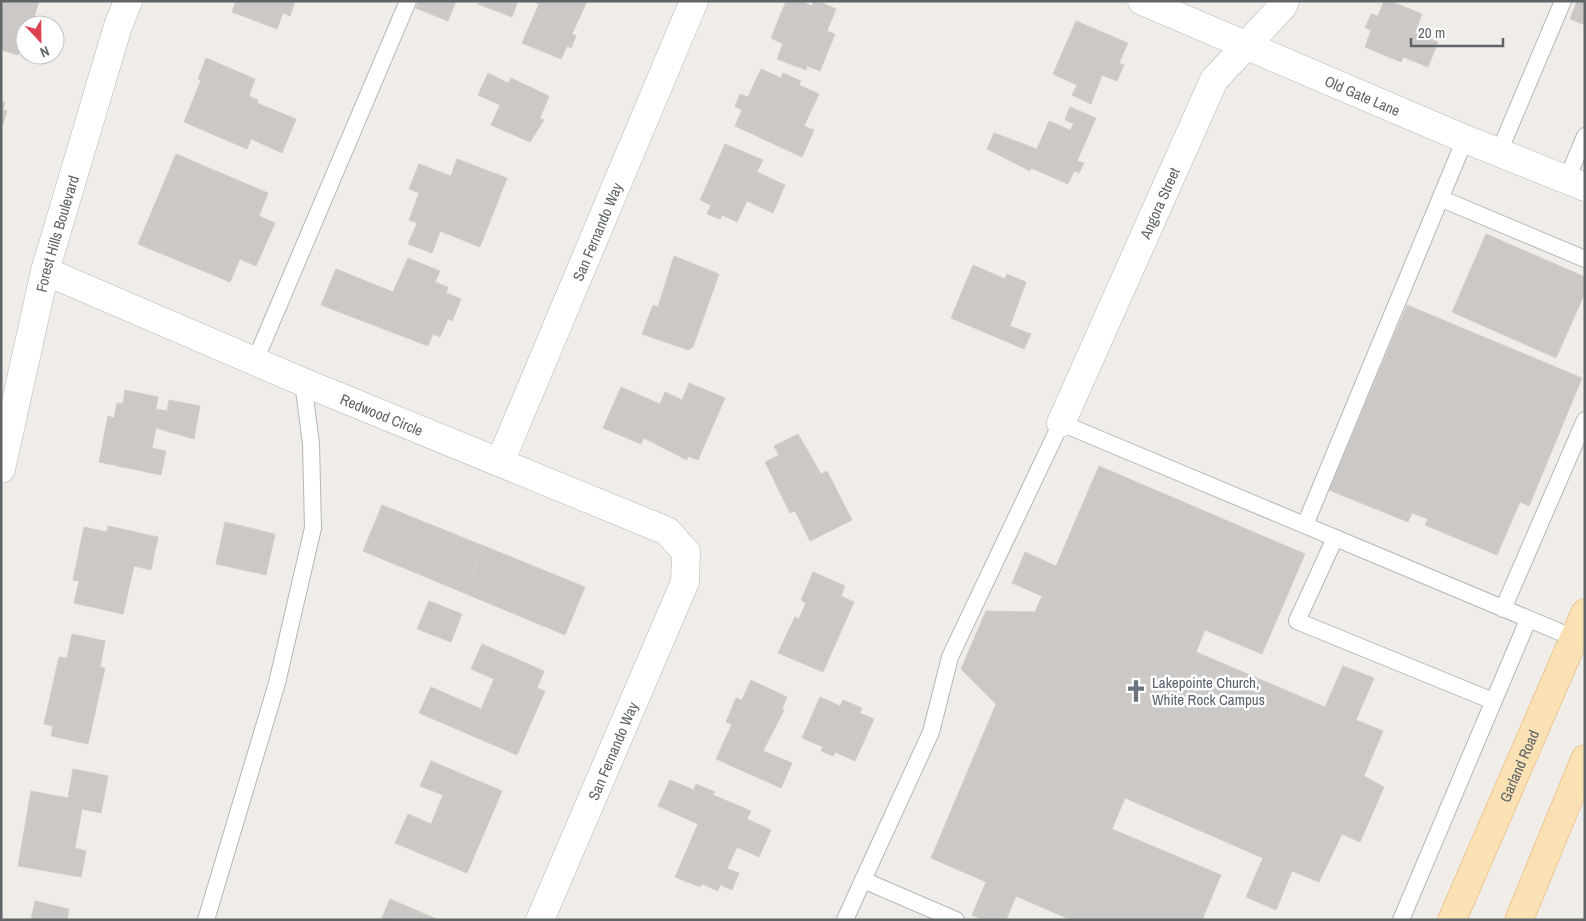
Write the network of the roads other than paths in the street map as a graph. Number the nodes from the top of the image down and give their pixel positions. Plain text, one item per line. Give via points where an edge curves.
1 (128, 1) edge
2 (408, 1) edge
3 (694, 1) edge
4 (1142, 1) edge
5 (1284, 1) edge
6 (1564, 1) edge
7 (1245, 46) junction
8 (1585, 136) edge
9 (1465, 139) junction
10 (1499, 152) junction
11 (1576, 183) edge
12 (1442, 199) junction
13 (1585, 259) edge
14 (44, 271) junction
15 (255, 361) junction
16 (303, 382) junction
17 (1585, 420) edge
18 (1061, 423) junction
19 (500, 462) junction
20 (1, 469) edge
21 (1305, 525) junction
22 (1335, 538) junction
23 (686, 582) joint
24 (1503, 609) junction
25 (1585, 613) edge
26 (1528, 620) junction
27 (1579, 640) edge
28 (1493, 701) junction
29 (1585, 759) edge
30 (863, 880) junction
31 (206, 920) edge
32 (540, 920) edge
33 (845, 920) edge
34 (956, 920) edge
35 (1401, 920) edge
36 (1452, 920) edge
37 (1519, 920) edge

1 - 14 street, Forest Hills Boulevard
2 - 15 lane
3 - 19 street, San Fernando Way
4 - 7 street, Old Gate Lane
5 - 7 street, Angora Street
6 - 10 lane
7 - 9 street, Old Gate Lane
7 - 18 street, Angora Street via 1214,80
8 - 11 lane
9 - 10 street, Old Gate Lane
9 - 12 lane
10 - 11 street, Old Gate Lane
12 - 13 lane
12 - 21 lane
14 - 15 street, Redwood Circle
14 - 20 street, Forest Hills Boulevard
15 - 16 street, Redwood Circle
16 - 19 street, Redwood Circle
16 - 31 lane via 311,444 313,528 277,683
17 - 24 lane
18 - 21 lane
18 - 30 lane via 950,657 931,732
19 - 23 street, Redwood Circle via 667,530 686,552
21 - 22 lane
22 - 24 lane
22 - 28 lane via 1296,621
23 - 32 street, San Fernando Way
24 - 26 lane
25 - 27 main road, Garland Road
26 - 27 lane
26 - 28 lane
27 - 36 main road, Garland Road
28 - 35 lane
29 - 37 main road
30 - 33 lane
30 - 34 lane

